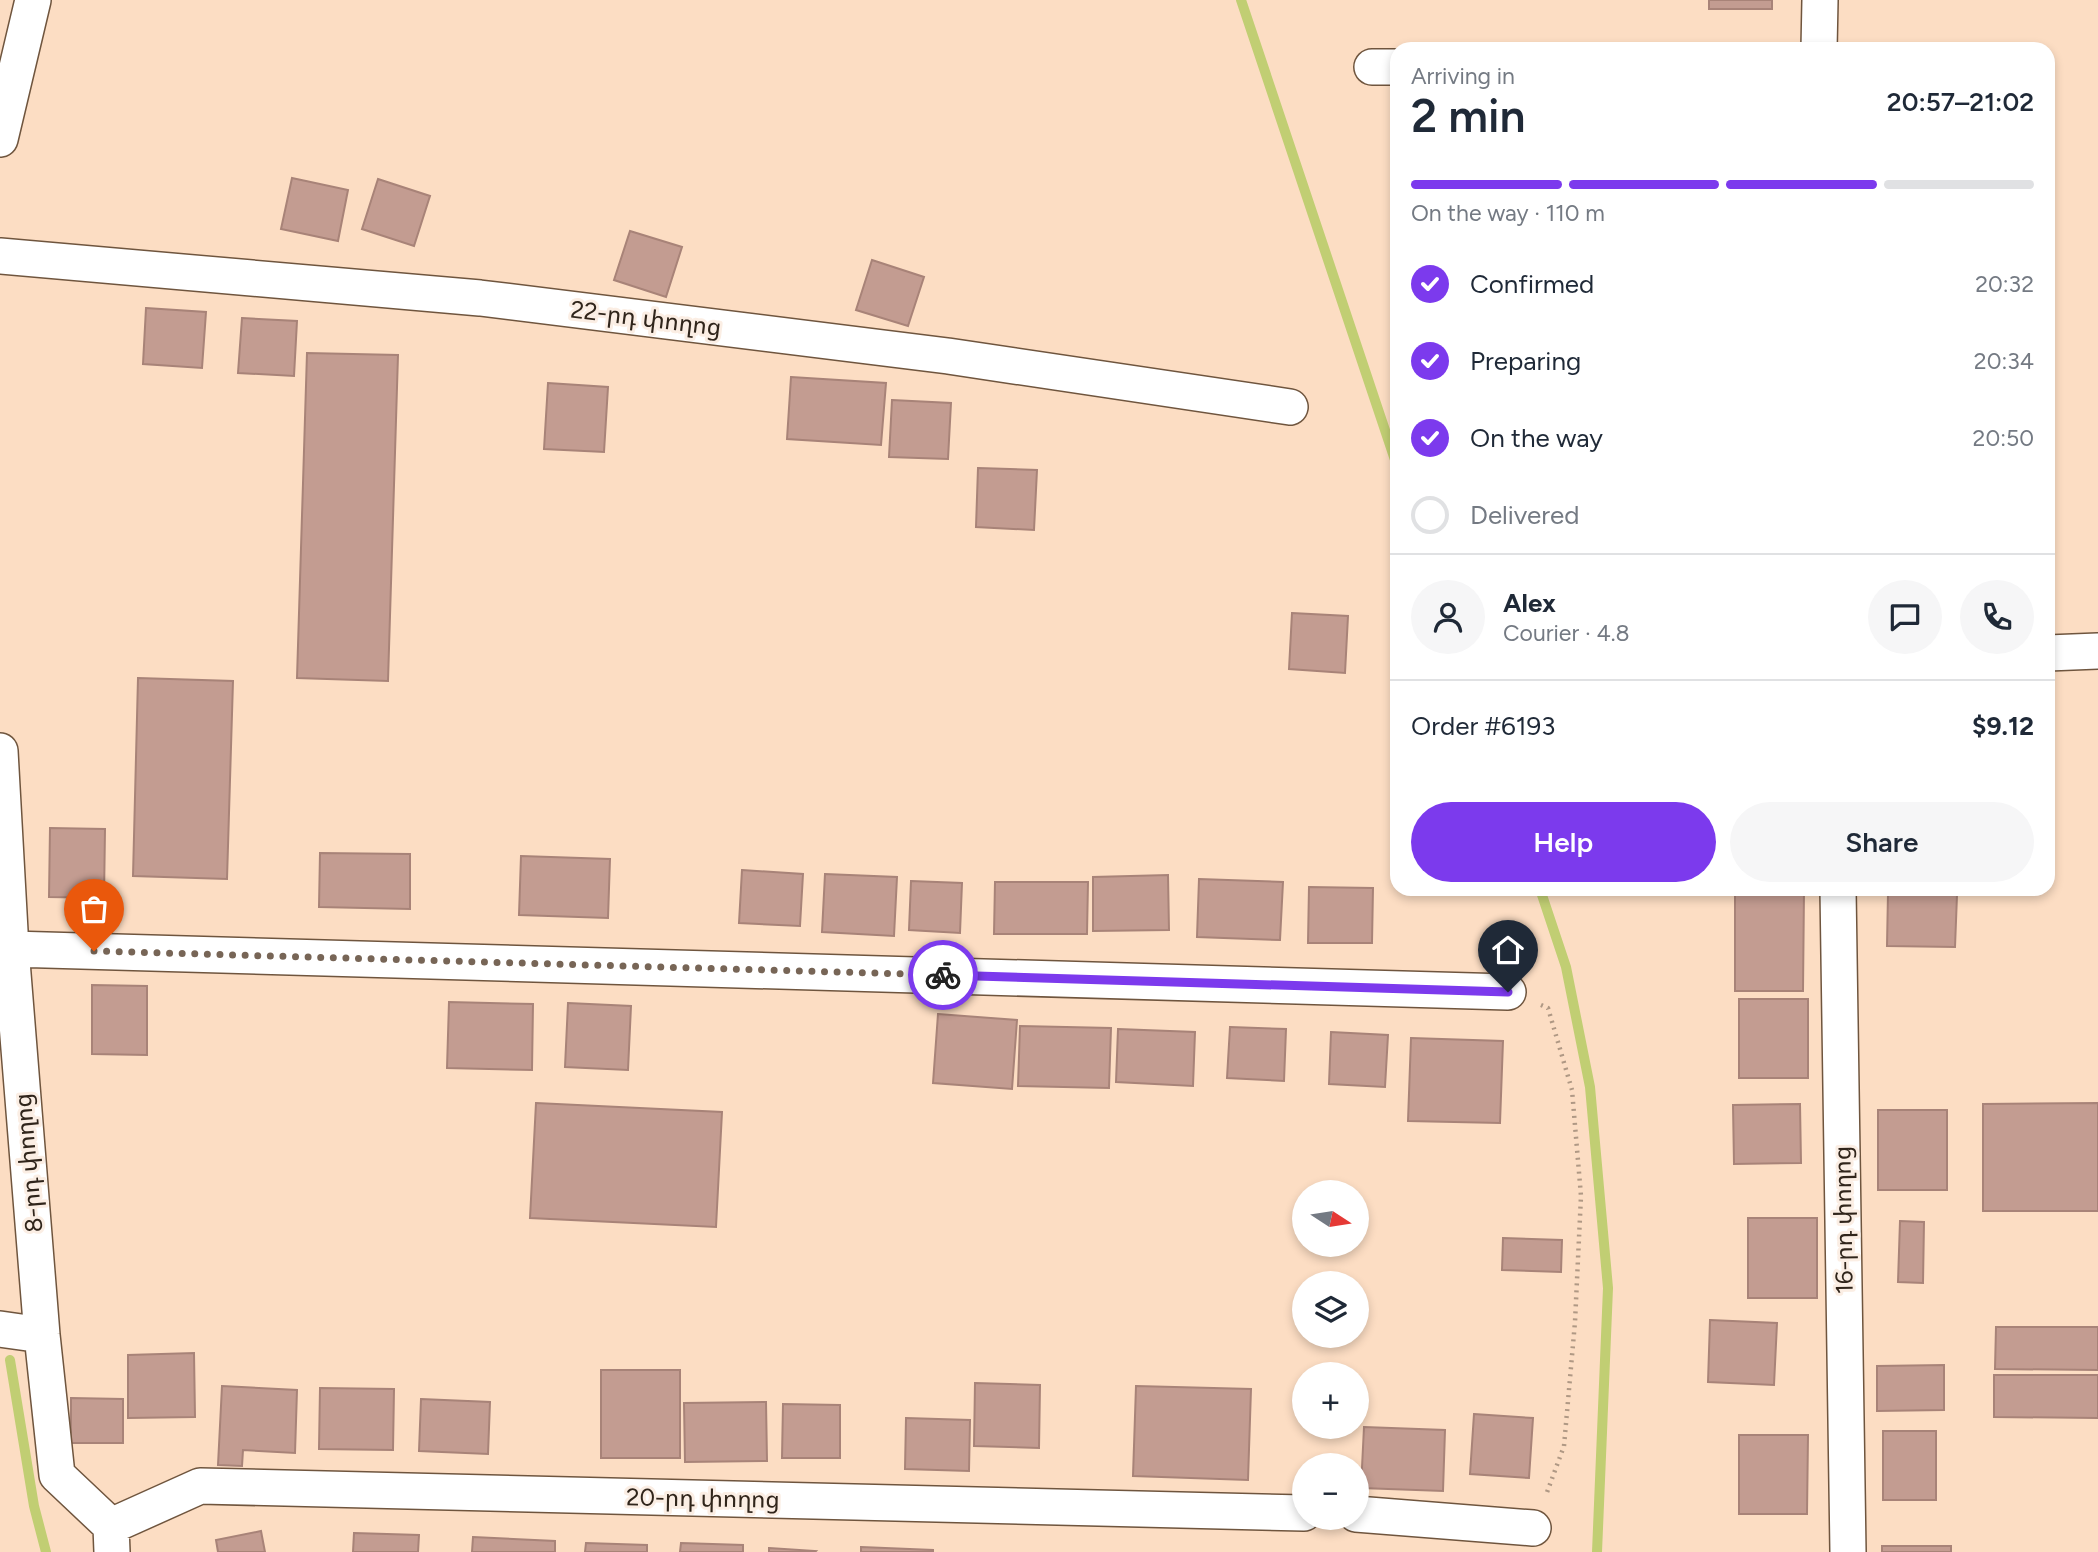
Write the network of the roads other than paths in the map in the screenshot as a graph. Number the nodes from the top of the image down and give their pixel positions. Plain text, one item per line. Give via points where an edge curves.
1 (33, 0) edge
2 (1820, 0) edge
3 (1819, 42) edge
4 (0, 139) edge
5 (0, 256) edge
6 (1290, 407) dead end
7 (2098, 651) edge
8 (2055, 653) edge
9 (0, 751) edge
10 (1838, 896) edge
11 (11, 948) junction
12 (1508, 992) road end
13 (0, 1329) edge
14 (42, 1335) junction
15 (1292, 1513) edge
16 (1369, 1515) edge
17 (1533, 1528) road end
18 (112, 1539) edge
19 (1848, 1552) edge

1 - 4 street
2 - 3 street
5 - 6 street, 22-րդ փողոց via 480,298 948,356
7 - 8 street
9 - 11 street, 8-րդ փողոց
10 - 19 street, 16-րդ փողոց
11 - 12 street
11 - 14 street, 8-րդ փողոց
13 - 14 street
14 - 18 street, 8-րդ փողոց via 57,1475
15 - 18 street, 20-րդ փողոց via 200,1486
16 - 17 street

